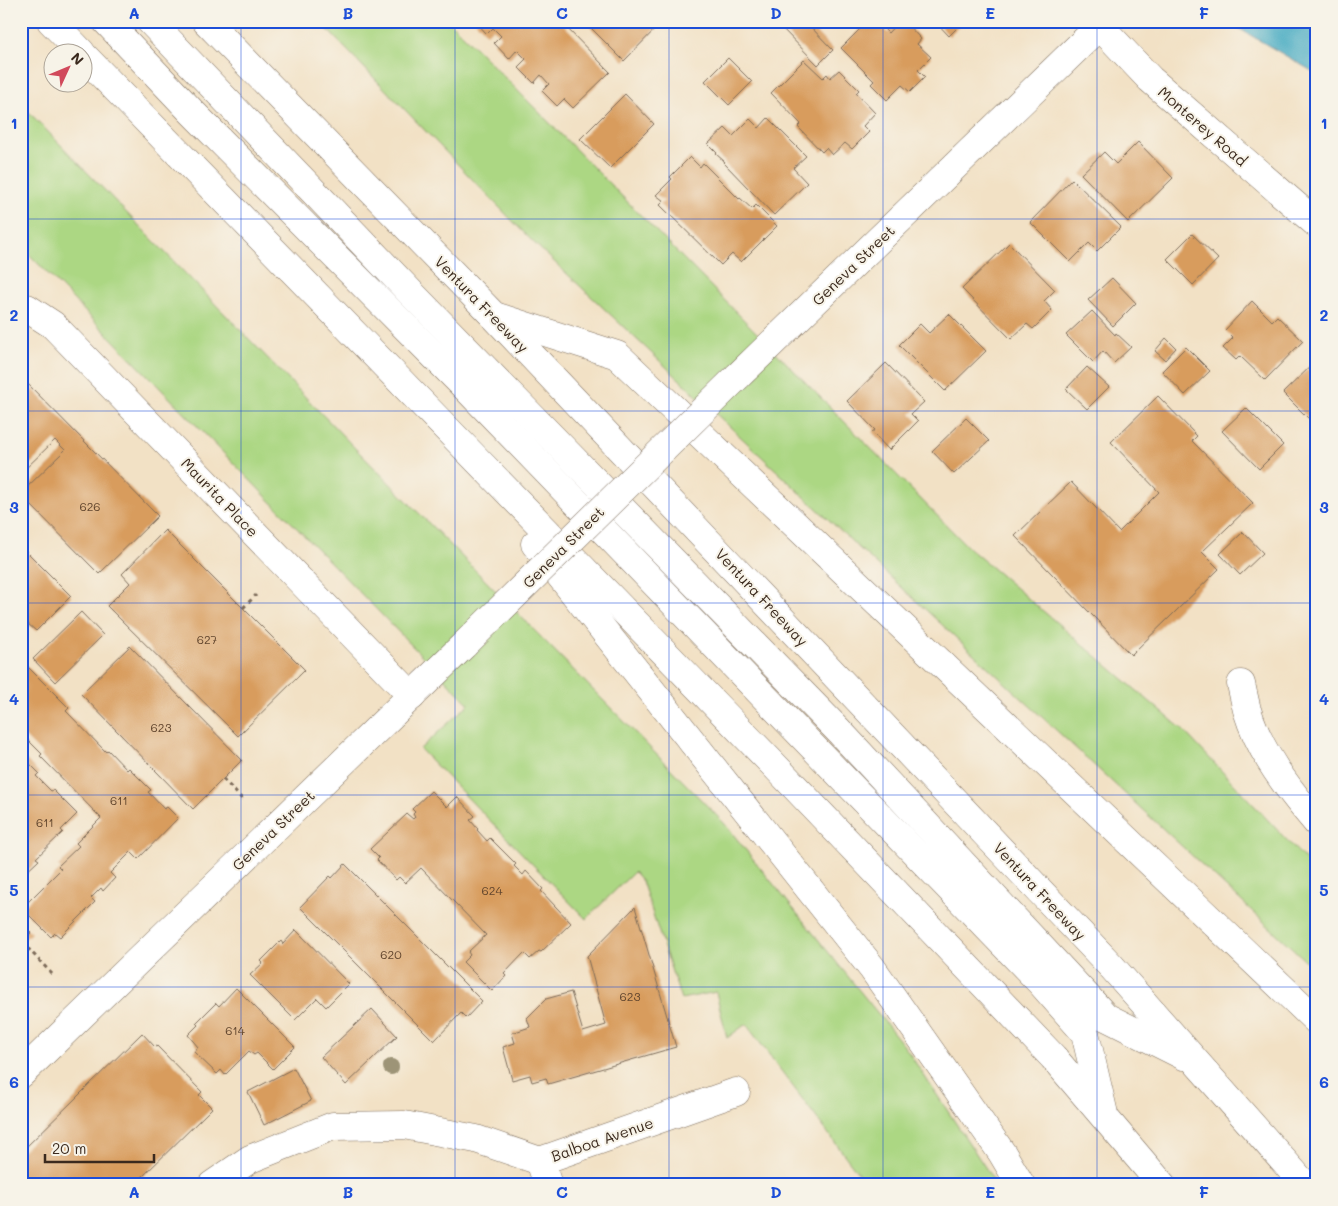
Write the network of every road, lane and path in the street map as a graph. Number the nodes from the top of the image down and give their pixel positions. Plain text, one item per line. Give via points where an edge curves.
1 (51, 21) edge
2 (106, 21) edge
3 (150, 21) edge
4 (206, 21) edge
5 (1100, 23) edge
6 (71, 42) edge
7 (92, 63) edge
8 (1317, 224) edge
9 (21, 307) edge
10 (495, 317) junction
11 (429, 410) junction
12 (256, 595) dead end
13 (244, 608) dead end
14 (1241, 684) dead end
15 (412, 696) junction
16 (223, 779) dead end
17 (244, 800) dead end
18 (1317, 822) edge
19 (22, 942) edge
20 (52, 974) dead end
21 (1317, 1021) edge
22 (1197, 1062) junction
23 (21, 1074) edge
24 (736, 1092) dead end
25 (1105, 1118) junction
26 (544, 1173) edge
27 (212, 1185) edge
28 (1022, 1185) edge
29 (1162, 1185) edge
30 (1305, 1185) edge

1 - 6 main road
2 - 25 main road via 1041,983 1085,1033
3 - 22 main road via 838,730 1106,1017
4 - 10 main road, Ventura Freeway
5 - 8 main road, Monterey Road via 1150,79
5 - 15 main road, Geneva Street, bridge
7 - 11 main road
9 - 15 main road, Maurita Place via 53,325
10 - 21 main road via 617,355
10 - 22 main road, Ventura Freeway via 1112,966
11 - 25 main road via 1053,1057
11 - 28 main road via 872,968
12 - 13 path
14 - 18 main road via 1259,740 1297,799
15 - 23 main road, Geneva Street
16 - 17 path
19 - 20 path
22 - 30 main road, Ventura Freeway
24 - 26 main road, Balboa Avenue
25 - 29 main road
26 - 27 main road, Balboa Avenue via 476,1139 404,1125 333,1126 250,1159

